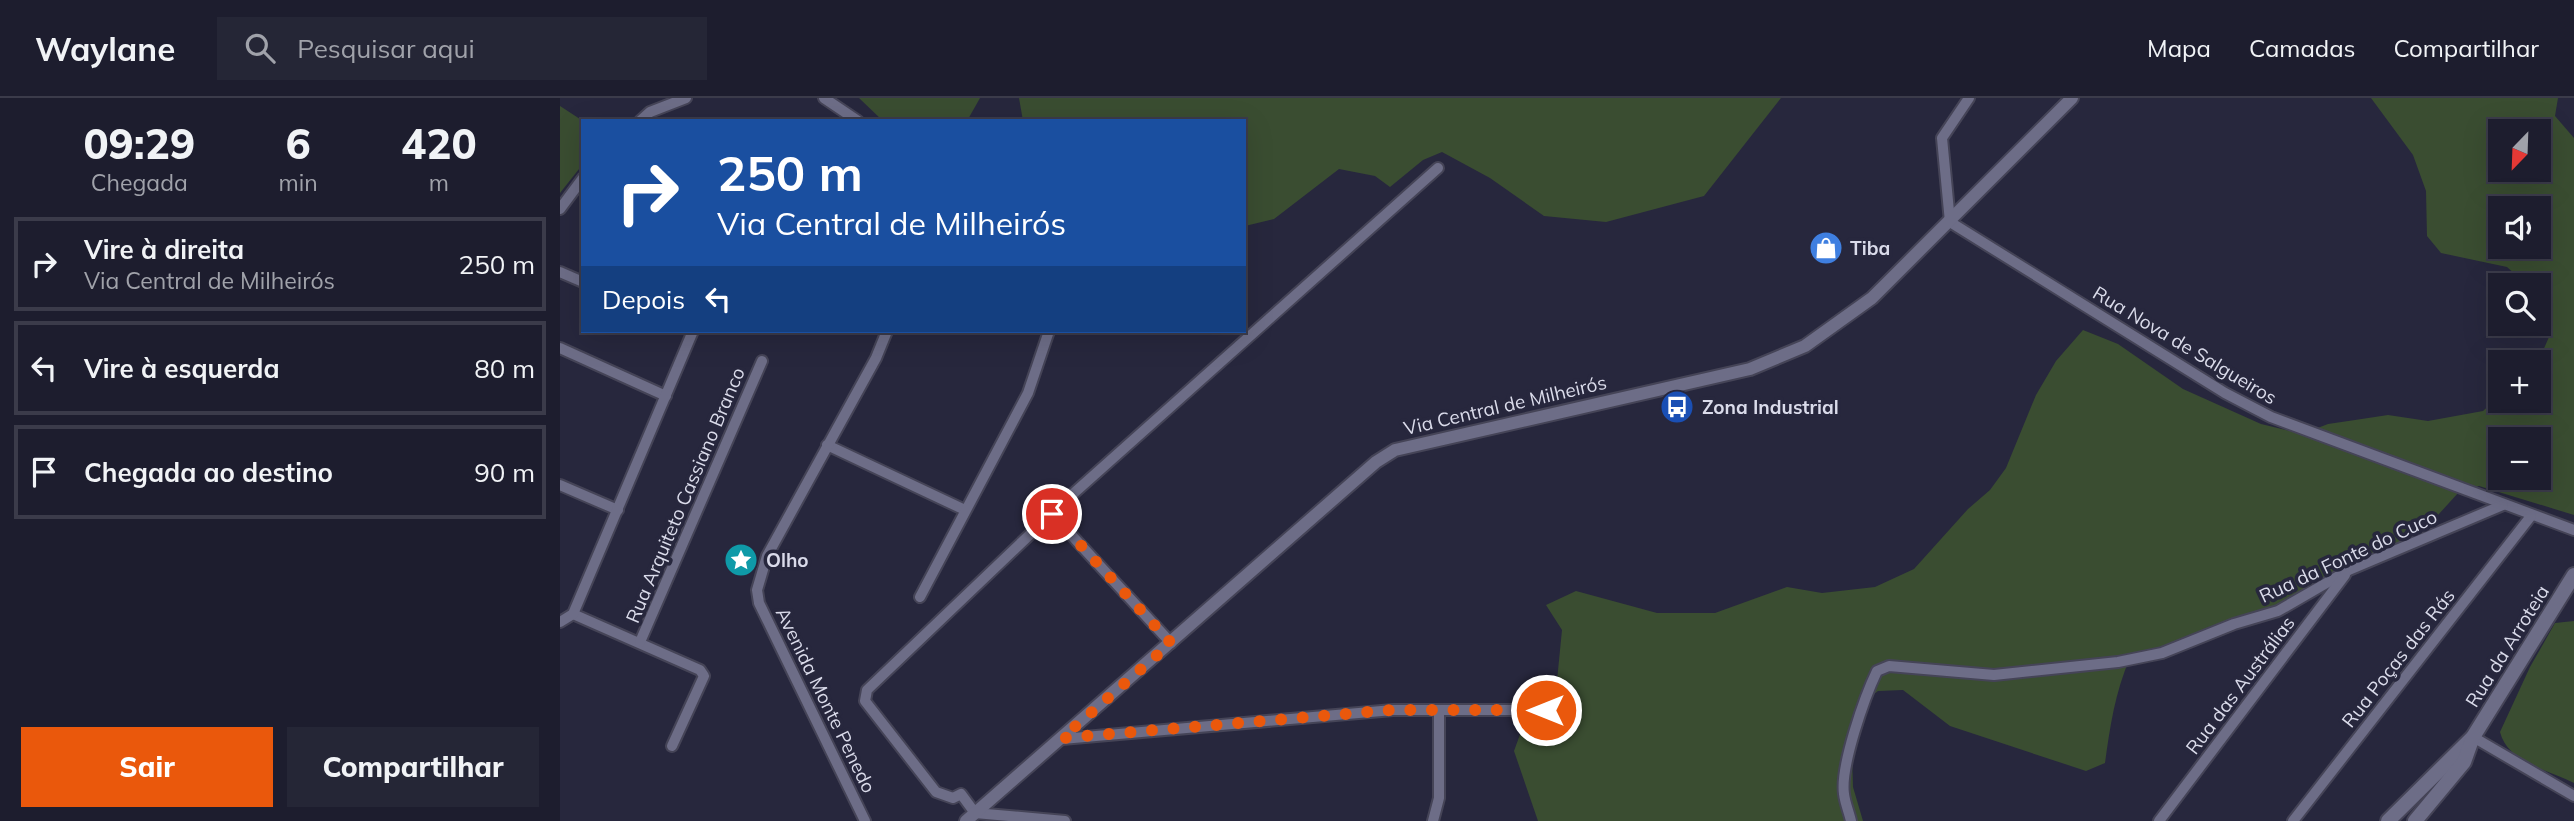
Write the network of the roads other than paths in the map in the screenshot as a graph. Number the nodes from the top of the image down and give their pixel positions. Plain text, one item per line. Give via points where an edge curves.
1 (686, 98) edge
2 (824, 98) edge
3 (1969, 98) edge
4 (2072, 98) edge
5 (642, 119) edge
6 (855, 119) edge
7 (1438, 168) dead end
8 (581, 181) edge
9 (560, 209) edge
10 (1950, 222) junction
11 (560, 272) edge
12 (581, 281) edge
13 (693, 333) edge
14 (886, 333) edge
15 (1048, 333) edge
16 (560, 348) edge
17 (762, 361) dead end
18 (666, 396) junction
19 (827, 445) junction
20 (560, 485) edge
21 (2503, 505) junction
22 (618, 510) junction
23 (965, 510) junction
24 (1052, 514) junction
25 (2531, 516) junction
26 (2574, 530) edge
27 (2349, 570) junction
28 (2574, 576) edge
29 (920, 597) dead end
30 (573, 614) junction
31 (560, 622) edge
32 (640, 642) junction
33 (1171, 643) junction
34 (1439, 710) junction
35 (1546, 710) dead end
36 (2473, 737) junction
37 (1062, 738) junction
38 (672, 746) dead end
39 (2574, 796) edge
40 (971, 817) edge
41 (865, 821) edge
42 (1065, 821) edge
43 (1433, 821) edge
44 (1851, 821) edge
45 (2159, 821) edge
46 (2293, 821) edge
47 (2388, 821) edge
48 (2414, 821) edge

1 - 5 street
2 - 6 street
3 - 10 street via 1942,138
4 - 10 street, Via Central de Milheirós
7 - 24 street
8 - 9 street
10 - 21 street, Rua Nova de Salgueiros via 2259,411
10 - 33 street, Via Central de Milheirós via 1837,326 1805,346 1750,369 1395,450
11 - 12 street
13 - 18 street
14 - 19 street, Avenida Monte Penedo
15 - 23 street via 1028,393
16 - 18 street
17 - 32 street, Rua Arquiteto Cassiano Branco
18 - 22 street
19 - 23 street
19 - 41 street, Avenida Monte Penedo via 767,556 757,590
20 - 22 street
21 - 25 street, Rua Nova de Salgueiros
21 - 27 street, Rua da Fonte do Cuco
22 - 30 street
23 - 29 street
24 - 33 street
24 - 40 street via 865,694 865,701 936,792 953,798 961,794
25 - 26 street, Rua Nova de Salgueiros
25 - 46 street, Rua Poças das Rás
27 - 44 street, Rua da Fonte do Cuco via 2278,611 2162,653 1994,675 1889,666 1877,671 1866,693 1848,760 1843,793
27 - 45 street, Rua das Austrálias
28 - 36 main road, Rua da Arroteia
30 - 31 street
30 - 32 street
32 - 38 street via 704,676
33 - 37 street, Via Central de Milheirós
34 - 35 street
34 - 37 street
34 - 43 street via 1439,798
36 - 39 street
36 - 47 main road, Rua da Arroteia
36 - 48 main road, Rua da Arroteia via 2465,762
37 - 40 street, Via Central de Milheirós
40 - 42 street

